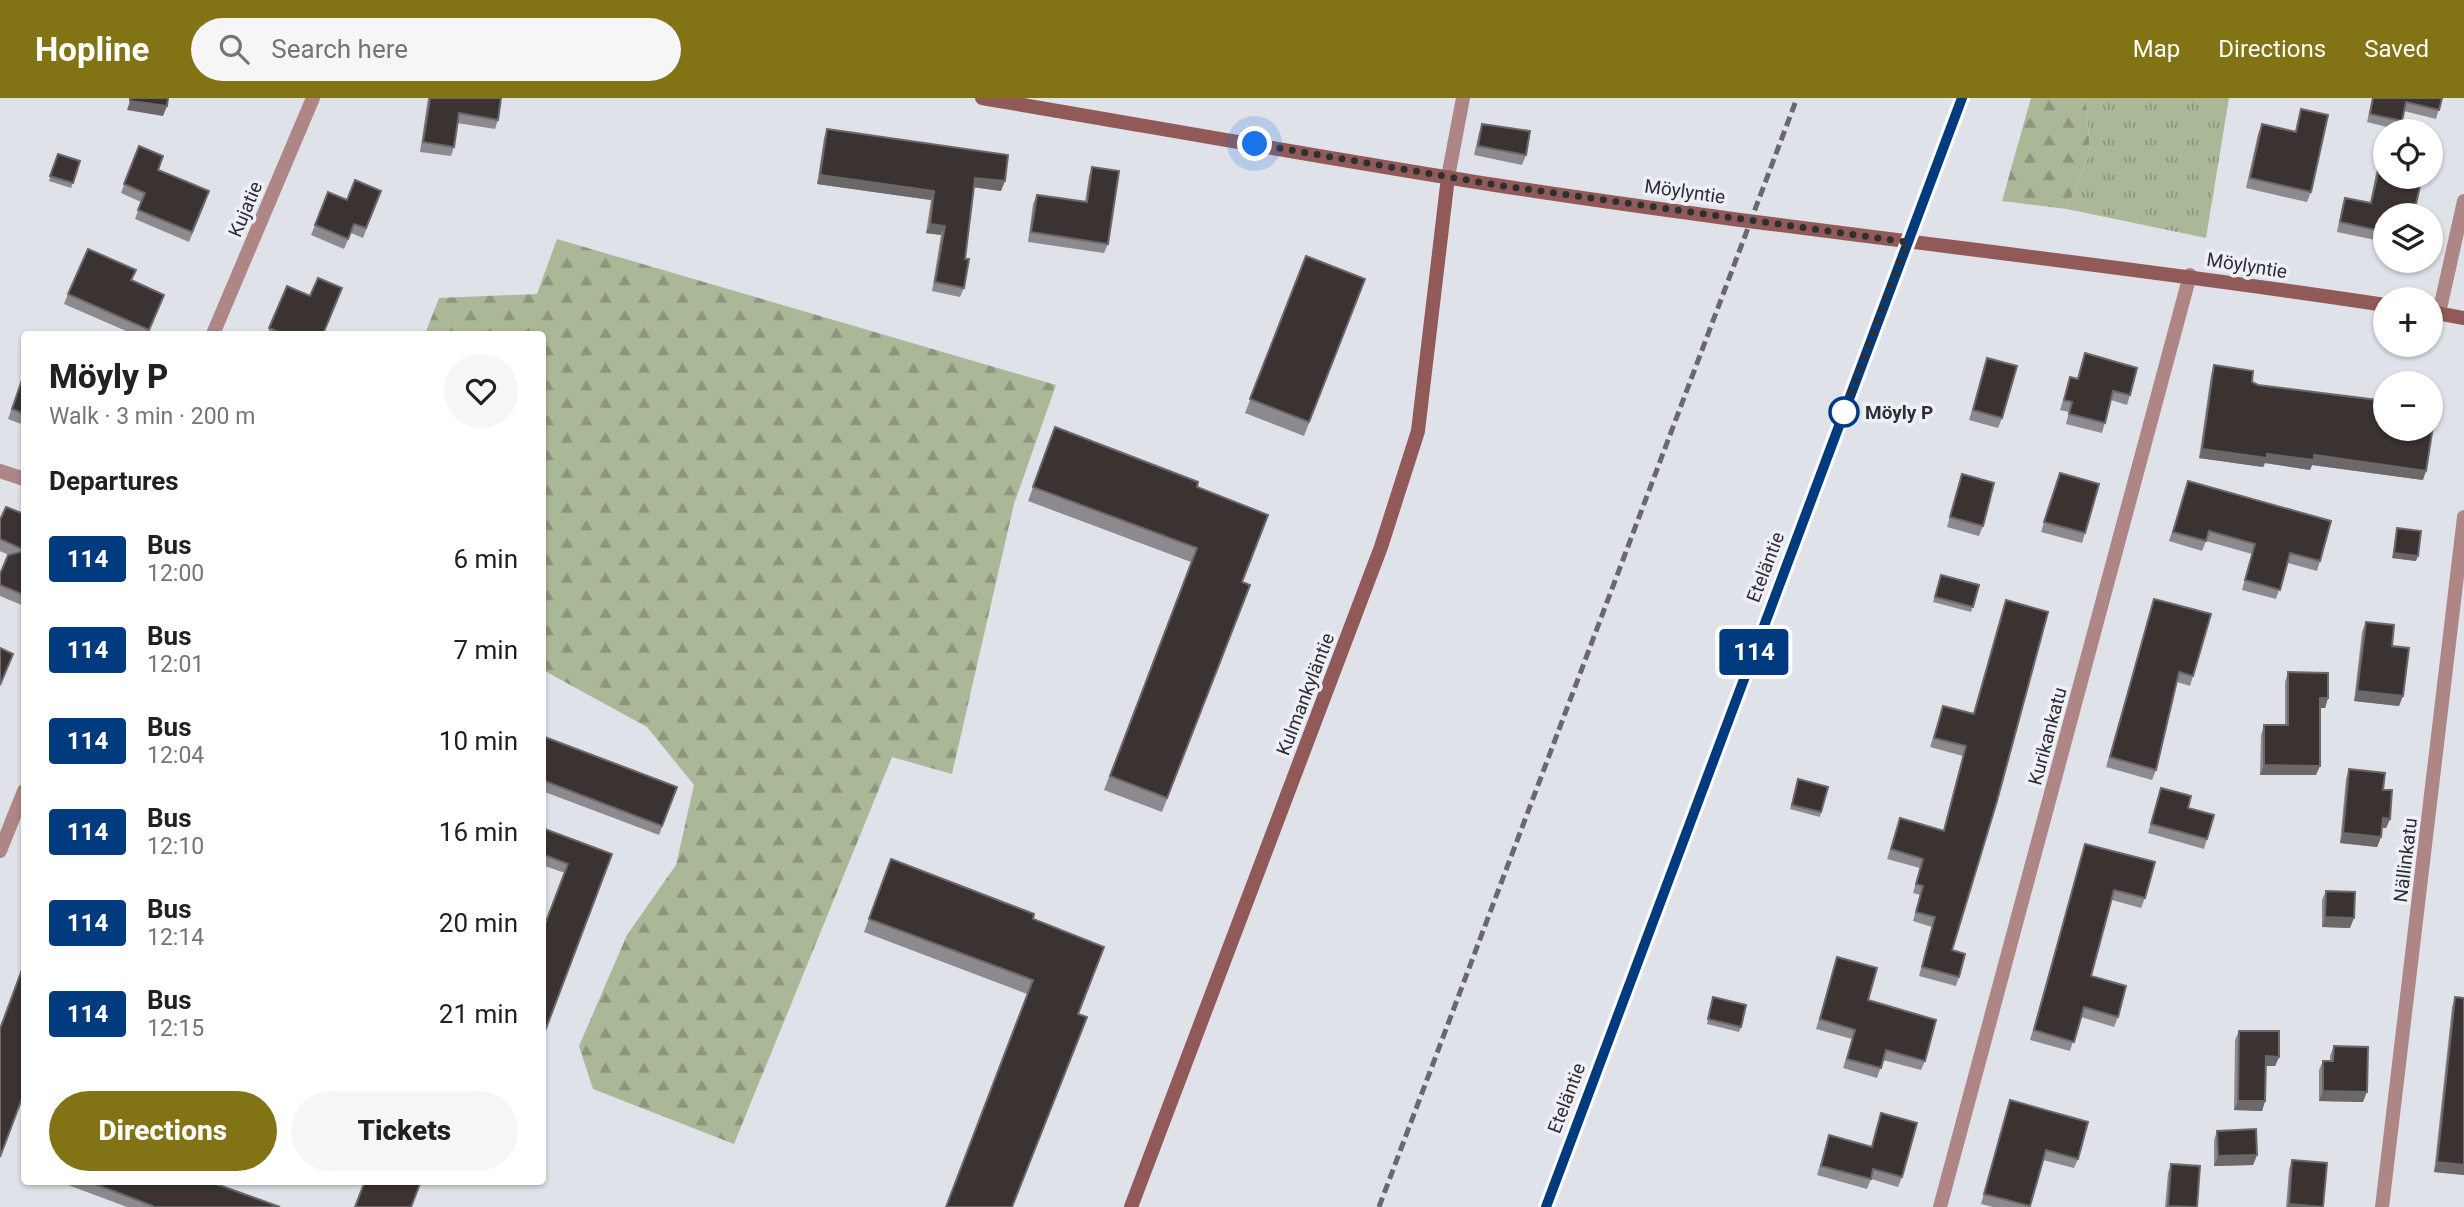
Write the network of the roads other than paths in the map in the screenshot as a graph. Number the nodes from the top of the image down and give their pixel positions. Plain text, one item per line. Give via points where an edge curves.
1 (313, 98) edge
2 (982, 98) edge
3 (1463, 98) edge
4 (1962, 98) edge
5 (1448, 177) junction
6 (2464, 201) edge
7 (1907, 242) junction
8 (2190, 275) junction
9 (2442, 287) edge
10 (2373, 303) edge
11 (2443, 314) edge
12 (2464, 318) edge
13 (214, 331) edge
14 (0, 471) edge
15 (21, 478) edge
16 (2464, 517) edge
17 (21, 798) edge
18 (0, 851) edge
19 (1131, 1207) edge
20 (1546, 1207) edge
21 (1940, 1207) edge
22 (2382, 1207) edge

1 - 13 street, Kujatie
2 - 5 street, Möylyntie
3 - 5 street
4 - 7 street, Eteläntie
5 - 7 street, Möylyntie
5 - 19 street, Kulmankyläntie via 1419,431 1376,559
6 - 9 street
7 - 8 street, Möylyntie
7 - 20 street, Eteläntie
8 - 10 street, Möylyntie
8 - 21 street, Kurikankatu
11 - 12 street
14 - 15 street
16 - 22 street, Nällinkatu
17 - 18 street

